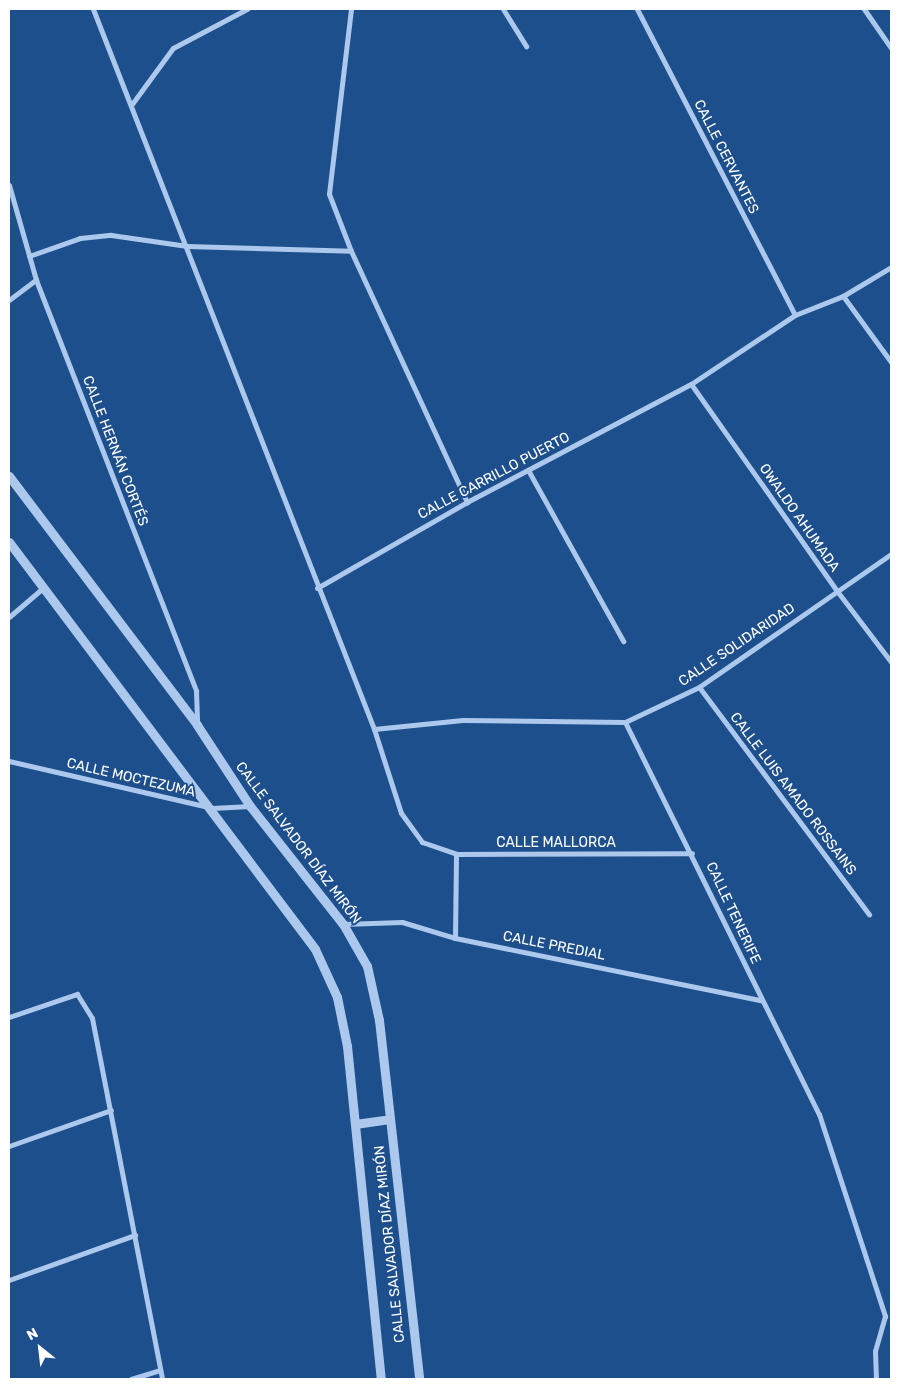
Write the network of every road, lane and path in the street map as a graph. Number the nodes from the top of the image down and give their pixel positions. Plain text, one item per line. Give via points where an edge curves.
1 (94, 9) edge
2 (247, 9) edge
3 (351, 9) edge
4 (504, 9) edge
5 (637, 9) edge
6 (864, 9) edge
7 (526, 46) dead end
8 (891, 48) edge
9 (132, 104) junction
10 (9, 184) edge
11 (187, 246) junction
12 (351, 250) junction
13 (29, 256) junction
14 (891, 267) edge
15 (36, 280) junction
16 (843, 296) junction
17 (9, 300) edge
18 (795, 315) junction
19 (891, 362) edge
20 (691, 384) junction
21 (528, 470) junction
22 (9, 476) edge
23 (467, 502) junction
24 (9, 542) edge
25 (891, 554) edge
26 (43, 588) junction
27 (317, 588) junction
28 (837, 591) junction
29 (9, 616) edge
30 (623, 641) dead end
31 (891, 662) edge
32 (699, 687) junction
33 (625, 722) junction
34 (197, 725) junction
35 (374, 729) junction
36 (9, 761) edge
37 (250, 806) junction
38 (212, 808) junction
39 (692, 853) junction
40 (456, 854) junction
41 (869, 914) dead end
42 (344, 924) junction
43 (454, 938) junction
44 (761, 1000) junction
45 (9, 1017) edge
46 (111, 1110) junction
47 (390, 1119) junction
48 (355, 1124) junction
49 (9, 1146) edge
50 (135, 1235) junction
51 (9, 1280) edge
52 (160, 1370) junction
53 (131, 1379) edge
54 (162, 1379) edge
55 (381, 1379) edge
56 (419, 1379) edge
57 (876, 1379) edge

1 - 9 street
2 - 9 street via 173,48
3 - 12 street via 329,194
4 - 7 street
5 - 18 street, CALLE CERVANTES
6 - 8 street
9 - 11 street
10 - 13 street, CALLE HERNÁN CORTÉS
11 - 12 street
11 - 13 street via 111,235 80,238
11 - 27 street
12 - 23 street
13 - 15 street, CALLE HERNÁN CORTÉS
14 - 16 street, CALLE CARRILLO PUERTO
15 - 17 street
15 - 34 street, CALLE HERNÁN CORTÉS via 196,691
16 - 18 street, CALLE CARRILLO PUERTO
16 - 19 street
18 - 20 street, CALLE CARRILLO PUERTO
20 - 21 street, CALLE CARRILLO PUERTO
20 - 28 street, OWALDO AHUMADA
21 - 23 street, CALLE CARRILLO PUERTO
21 - 30 street
22 - 34 street, CALLE SALVADOR DÍAZ MIRÓN
23 - 27 street, CALLE CARRILLO PUERTO
24 - 26 street, CALLE SALVADOR DÍAZ MIRÓN
25 - 28 street, CALLE SOLIDARIDAD
26 - 29 street
26 - 38 street, CALLE SALVADOR DÍAZ MIRÓN
27 - 35 street
28 - 31 street, OWALDO AHUMADA
28 - 32 street, CALLE SOLIDARIDAD
32 - 33 street, CALLE SOLIDARIDAD
32 - 41 street, CALLE LUIS AMADO ROSSAINS
33 - 35 street, CALLE SOLIDARIDAD via 462,720
33 - 39 street, CALLE TENERIFE
34 - 37 street, CALLE SALVADOR DÍAZ MIRÓN
35 - 40 street, CALLE MALLORCA via 401,813 422,842
36 - 38 street, CALLE MOCTEZUMA
37 - 38 street, CALLE MOCTEZUMA
37 - 42 street, CALLE SALVADOR DÍAZ MIRÓN
38 - 48 street, CALLE SALVADOR DÍAZ MIRÓN via 315,949 337,997 347,1046
39 - 40 street, CALLE MALLORCA
39 - 44 street, CALLE TENERIFE
40 - 43 street
42 - 43 street, CALLE PREDIAL via 402,922
42 - 47 street, CALLE SALVADOR DÍAZ MIRÓN via 367,966 379,1020
43 - 44 street, CALLE PREDIAL
44 - 57 street, CALLE TENERIFE via 819,1114 885,1316 876,1351
45 - 46 street via 77,994 92,1018
46 - 49 street
46 - 50 street
47 - 48 street
47 - 56 street, CALLE SALVADOR DÍAZ MIRÓN
48 - 55 street, CALLE SALVADOR DÍAZ MIRÓN
50 - 51 street
50 - 52 street
52 - 53 street
52 - 54 street

